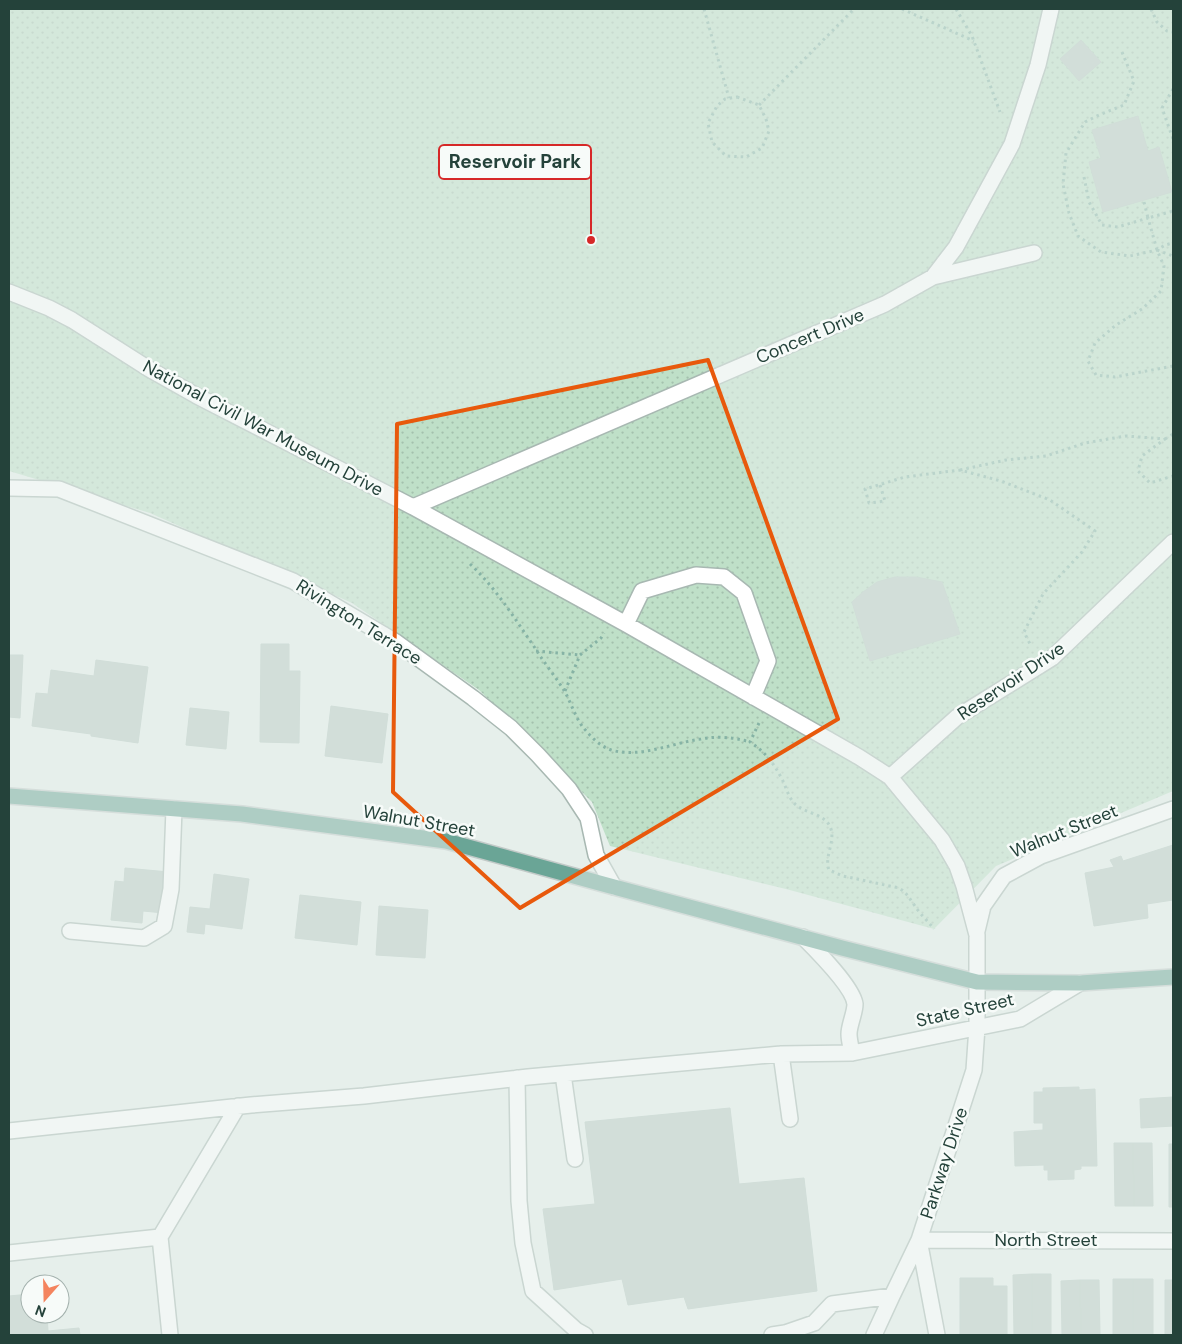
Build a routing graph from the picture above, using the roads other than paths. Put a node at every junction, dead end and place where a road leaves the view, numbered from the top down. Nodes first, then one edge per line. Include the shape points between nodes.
1 (1051, 9) edge
2 (1034, 253) dead end
3 (933, 277) junction
4 (9, 292) edge
5 (9, 488) edge
6 (413, 507) junction
7 (1173, 542) edge
8 (619, 621) junction
9 (753, 696) junction
10 (890, 777) junction
11 (9, 796) edge
12 (174, 809) junction
13 (1173, 809) edge
14 (614, 887) junction
15 (70, 931) dead end
16 (977, 934) junction
17 (803, 937) junction
18 (842, 948) joint
19 (1173, 977) edge
20 (977, 982) junction
21 (1080, 983) junction
22 (977, 1027) junction
23 (852, 1053) junction
24 (781, 1054) junction
25 (563, 1074) junction
26 (517, 1078) junction
27 (238, 1106) junction
28 (790, 1119) dead end
29 (9, 1131) edge
30 (575, 1159) dead end
31 (160, 1237) junction
32 (919, 1240) junction
33 (1173, 1241) edge
34 (9, 1253) edge
35 (892, 1296) junction
36 (170, 1335) edge
37 (585, 1335) edge
38 (772, 1335) edge
39 (874, 1335) edge
40 (937, 1335) edge

1 - 3 street, Concert Drive via 1038,65 1012,144 956,247
2 - 3 street
3 - 6 street, Concert Drive via 885,304
4 - 6 street, National Civil War Museum Drive via 72,320 197,396
5 - 14 street, Rivington Terrace via 59,489 293,580 396,642 511,728 569,789 588,818 596,855
6 - 8 street, National Civil War Museum Drive
7 - 10 street, Reservoir Drive via 1052,658 957,718
8 - 9 street, National Civil War Museum Drive
8 - 9 street via 642,591 696,575 724,577 744,593 768,661
9 - 10 street, National Civil War Museum Drive
10 - 16 street, National Civil War Museum Drive via 942,840 957,866
11 - 12 main road, Walnut Street
12 - 14 main road, Walnut Street via 242,814 446,841
12 - 15 street via 171,889 164,926 144,938
13 - 16 street, Walnut Street via 1041,856 1004,876 983,906
14 - 17 main road, Walnut Street
16 - 20 street, Parkway Drive
17 - 18 main road, Walnut Street
17 - 23 street via 830,965 855,1003 849,1034
18 - 20 main road, State Street
19 - 21 main road, State Street
20 - 21 main road, State Street
20 - 22 street, Parkway Drive
21 - 22 street, State Street via 1020,1019
22 - 23 street, State Street
22 - 32 street, Parkway Drive via 974,1070
23 - 24 street, State Street
24 - 25 street, State Street
24 - 28 street
25 - 26 street, State Street
25 - 30 street
26 - 27 street, State Street via 364,1096
26 - 37 street via 519,1201 523,1243 533,1291
27 - 29 street, State Street
27 - 31 street
31 - 34 street
31 - 36 street
32 - 33 street, North Street
32 - 35 street, Parkway Drive
32 - 40 street
35 - 38 street via 832,1304 814,1323
35 - 39 street, Parkway Drive

